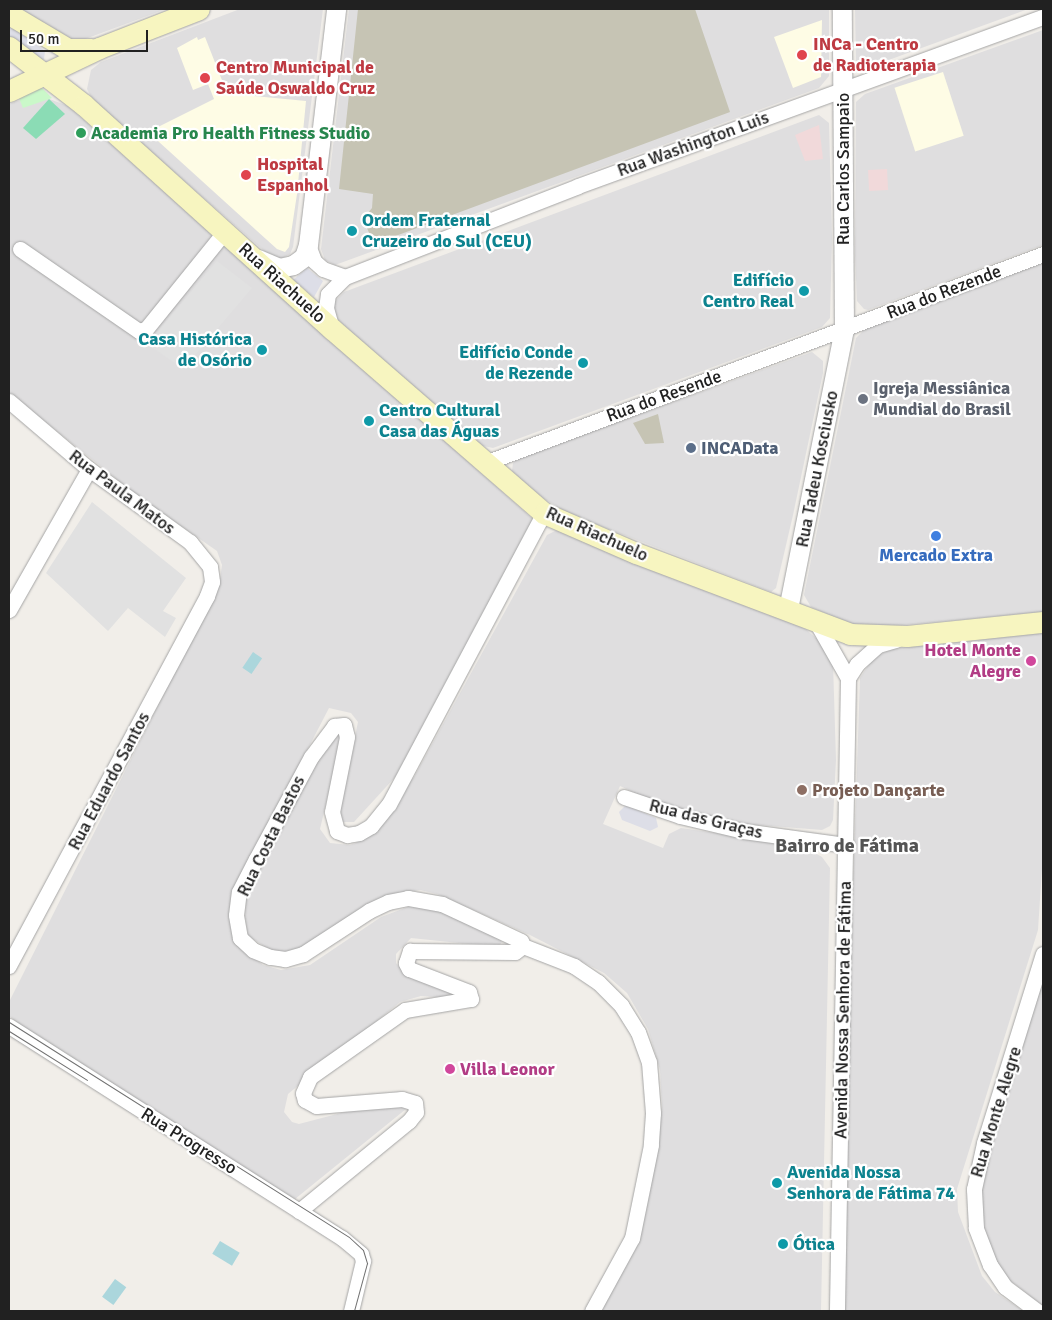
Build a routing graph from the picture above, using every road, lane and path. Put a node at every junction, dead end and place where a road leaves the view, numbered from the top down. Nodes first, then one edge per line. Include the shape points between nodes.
1 (199, 9) edge
2 (336, 9) edge
3 (842, 9) edge
4 (9, 14) edge
5 (1043, 16) edge
6 (9, 47) edge
7 (99, 48) junction
8 (43, 73) junction
9 (843, 90) junction
10 (9, 91) edge
11 (225, 231) junction
12 (308, 245) junction
13 (20, 249) dead end
14 (1043, 254) edge
15 (254, 258) junction
16 (346, 277) junction
17 (332, 329) junction
18 (844, 329) junction
19 (9, 401) edge
20 (485, 463) junction
21 (89, 469) junction
22 (544, 513) junction
23 (207, 596) joint
24 (788, 609) junction
25 (9, 610) edge
26 (815, 620) junction
27 (1043, 622) edge
28 (907, 636) junction
29 (848, 678) junction
30 (624, 797) dead end
31 (848, 845) junction
32 (523, 946) junction
33 (1043, 954) edge
34 (9, 966) edge
35 (9, 1026) edge
36 (299, 1211) junction
37 (351, 1311) edge
38 (592, 1311) edge
39 (837, 1311) edge
40 (1037, 1311) edge

1 - 7 main road
2 - 12 street
3 - 9 street, Rua Carlos Sampaio
4 - 7 main road via 68,49
5 - 9 street, Rua Washington Luis
6 - 8 main road, Rua Riachuelo
7 - 8 main road
8 - 10 main road
8 - 11 main road, Rua Riachuelo via 84,105
9 - 16 street, Rua Washington Luis via 578,186
9 - 18 street, Rua Carlos Sampaio
11 - 13 street via 142,331 135,331
11 - 15 main road, Rua Riachuelo
12 - 15 street via 304,257 279,268
12 - 16 street via 314,261 323,269
14 - 18 street, Rua do Rezende
15 - 17 main road, Rua Riachuelo
16 - 17 street, Rua Washington Luis via 328,294 326,308
17 - 20 main road, Rua Riachuelo
18 - 20 street, Rua do Resende
18 - 24 street, Rua Tadeu Kosciusko
19 - 21 street, Rua Paula Matos
20 - 22 main road, Rua Riachuelo
21 - 23 street, Rua Paula Matos via 190,542 210,568 212,582
21 - 25 street
22 - 24 main road, Rua Riachuelo via 628,550
22 - 32 street, Rua Costa Bastos via 389,804 371,826 358,833 347,835 337,830 332,812 347,737 344,725 334,726 311,756 256,859 239,892 236,915 240,938 253,950 285,959 303,954 369,911 388,902 408,898 442,904 521,940
23 - 34 street, Rua Eduardo Santos
24 - 26 main road, Rua Riachuelo
26 - 28 main road, Rua Riachuelo via 850,634
26 - 29 street, Avenida Nossa Senhora de Fátima
27 - 28 main road, Rua Riachuelo
28 - 29 street via 878,645 857,664
29 - 31 street, Avenida Nossa Senhora de Fátima
30 - 31 street, Rua das Graças via 680,816 743,831
31 - 39 street, Avenida Nossa Senhora de Fátima
32 - 36 street via 515,952 410,951 406,963 409,969 469,992 471,999 405,1010 310,1077 303,1093 305,1100 316,1106 402,1099 415,1103 416,1112
32 - 38 street via 574,966 598,982 622,1005 649,1062 653,1113 651,1145 634,1230 610,1282
33 - 40 street, Rua Monte Alegre via 984,1143 974,1189 976,1228 990,1265 1005,1287
35 - 36 street, Rua Progresso
36 - 37 street, Rua Progresso via 361,1254 364,1261

